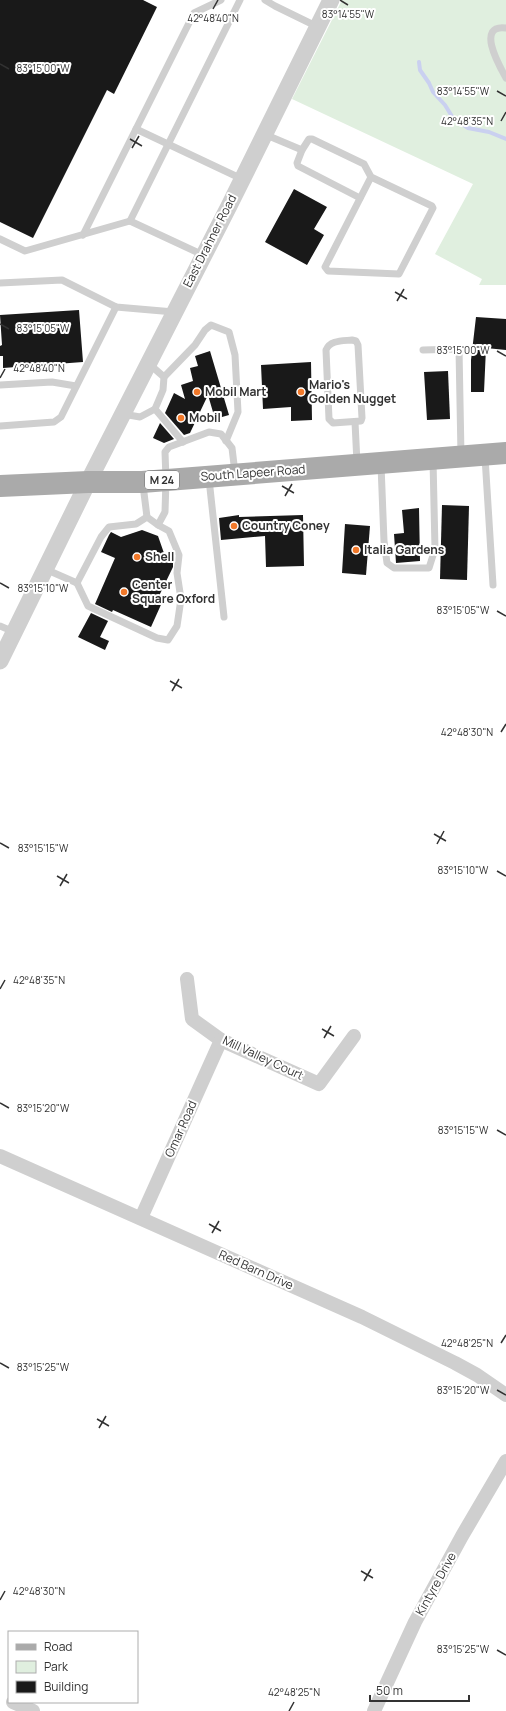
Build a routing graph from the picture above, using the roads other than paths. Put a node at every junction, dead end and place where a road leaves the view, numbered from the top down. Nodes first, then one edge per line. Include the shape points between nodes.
1 (221, 0) edge
2 (240, 0) edge
3 (265, 0) edge
4 (331, 0) edge
5 (318, 27) junction
6 (506, 28) edge
7 (506, 78) edge
8 (136, 129) junction
9 (264, 134) junction
10 (168, 144) junction
11 (302, 150) junction
12 (371, 177) junction
13 (242, 179) junction
14 (360, 198) junction
15 (130, 221) junction
16 (83, 235) junction
17 (0, 239) edge
18 (203, 255) junction
19 (0, 283) edge
20 (116, 307) junction
21 (174, 312) junction
22 (423, 350) dead end
23 (148, 363) junction
24 (164, 377) junction
25 (0, 385) edge
26 (76, 386) junction
27 (155, 409) junction
28 (122, 414) junction
29 (355, 422) junction
30 (0, 426) edge
31 (226, 440) junction
32 (183, 442) junction
33 (506, 453) edge
34 (484, 455) junction
35 (461, 457) junction
36 (433, 460) junction
37 (381, 463) junction
38 (357, 465) junction
39 (235, 475) junction
40 (208, 477) junction
41 (166, 480) junction
42 (88, 482) junction
43 (142, 482) junction
44 (0, 486) edge
45 (147, 517) junction
46 (158, 525) junction
47 (45, 569) junction
48 (77, 583) junction
49 (493, 585) dead end
50 (224, 617) dead end
51 (7, 629) edge
52 (0, 661) edge
53 (187, 978) dead end
54 (354, 1036) dead end
55 (221, 1040) junction
56 (0, 1156) edge
57 (141, 1218) junction
58 (506, 1395) edge
59 (506, 1461) edge
60 (14, 1703) edge
61 (33, 1711) edge
62 (374, 1711) edge

1 - 8 lane via 194,14
2 - 10 lane
3 - 5 lane
4 - 5 street, East Drahner Road
5 - 9 street, East Drahner Road
6 - 7 lane via 494,32 490,39 494,56
8 - 10 lane
8 - 16 lane
9 - 11 lane
9 - 13 street, East Drahner Road
10 - 13 lane
10 - 15 lane
11 - 12 lane via 309,139 312,139 364,164
11 - 14 lane via 298,166
12 - 14 lane
12 - 14 lane via 433,208 399,274 326,269
13 - 18 street, East Drahner Road
15 - 16 lane
15 - 18 lane
16 - 17 lane via 25,251
18 - 21 street, East Drahner Road
19 - 20 lane via 62,280
20 - 21 lane
20 - 26 lane
21 - 23 street, East Drahner Road
22 - 35 lane via 459,349
23 - 24 lane
23 - 28 street, East Drahner Road
24 - 27 lane via 164,390
24 - 31 lane via 211,325 229,332 235,355 238,412
25 - 26 lane via 52,382
26 - 30 lane via 61,417 54,422
27 - 28 lane via 140,417
27 - 32 lane
28 - 42 street, East Drahner Road
29 - 29 lane via 361,421 362,418 358,345 352,340 335,342 326,350 330,421
29 - 38 lane
31 - 32 lane via 221,434 209,432
31 - 39 lane via 232,448
32 - 41 lane via 169,447 165,452
33 - 34 main road, South Lapeer Road / M 24
34 - 35 main road, South Lapeer Road / M 24
34 - 49 lane
35 - 36 main road, South Lapeer Road / M 24
36 - 37 main road, South Lapeer Road / M 24
36 - 37 lane via 435,548 429,568 394,568 387,563
37 - 38 main road, South Lapeer Road / M 24
38 - 39 main road, South Lapeer Road / M 24
39 - 40 main road, South Lapeer Road / M 24
40 - 41 main road, South Lapeer Road / M 24
40 - 50 lane
41 - 43 main road, South Lapeer Road / M 24
41 - 46 lane via 165,512
42 - 43 main road, South Lapeer Road / M 24
42 - 44 main road, South Lapeer Road / M 24
42 - 47 street, East Drahner Road
43 - 45 lane
45 - 46 lane
45 - 48 lane via 136,524 109,527
46 - 48 lane via 169,531 179,555 177,573 181,599 177,626 168,640 158,638 88,606
47 - 48 lane
47 - 51 street, East Drahner Road
51 - 52 street, East Drahner Road
53 - 55 street, Mill Valley Court via 192,1019
54 - 55 street, Mill Valley Court via 319,1084
55 - 57 street, Omar Road
56 - 57 street, Red Barn Drive
57 - 58 street, Red Barn Drive via 362,1317 455,1363
59 - 62 street, Kintyre Drive via 415,1622
60 - 61 street

